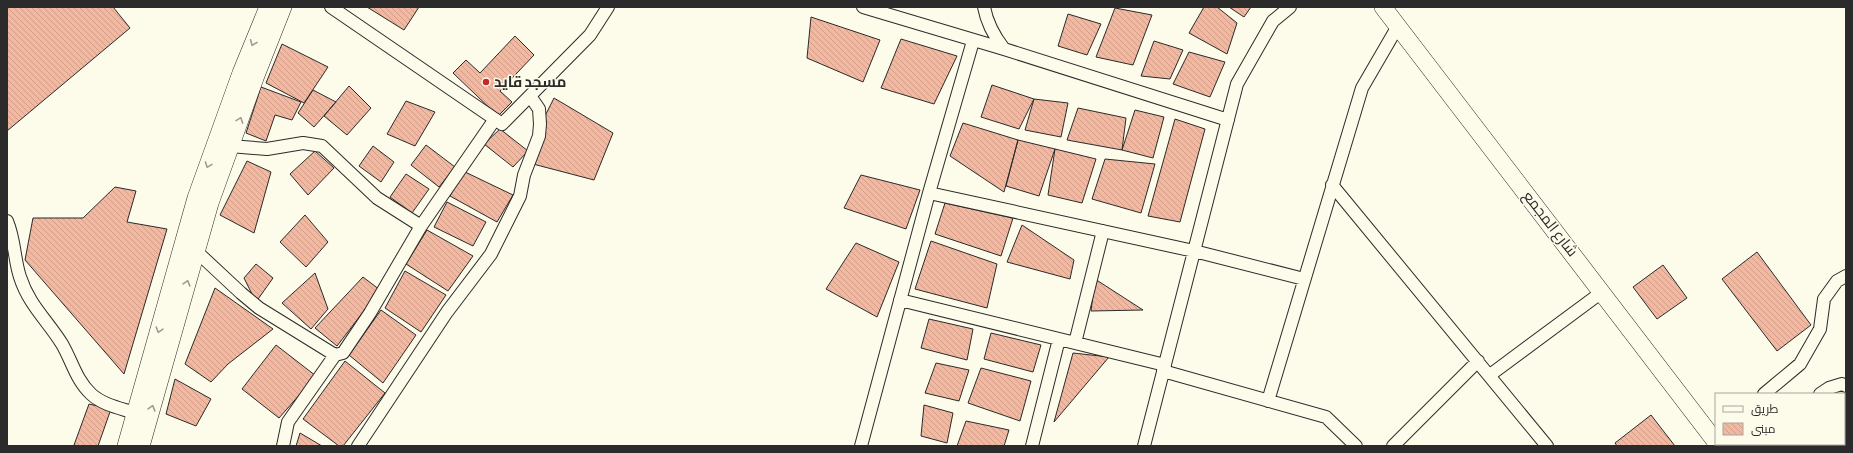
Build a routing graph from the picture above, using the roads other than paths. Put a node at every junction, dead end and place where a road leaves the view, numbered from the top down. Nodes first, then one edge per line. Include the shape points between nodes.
1 (268, 7) edge
2 (283, 7) edge
3 (331, 7) edge
4 (608, 7) edge
5 (864, 7) edge
6 (984, 7) edge
7 (1290, 7) edge
8 (1383, 7) edge
9 (1398, 26) junction
10 (973, 41) junction
11 (1004, 49) junction
12 (530, 96) junction
13 (494, 119) junction
14 (1228, 120) junction
15 (230, 146) junction
16 (1332, 185) junction
17 (929, 193) junction
18 (7, 222) edge
19 (421, 226) junction
20 (1103, 231) junction
21 (196, 251) junction
22 (1194, 251) junction
23 (1846, 276) edge
24 (1304, 279) junction
25 (1602, 292) junction
26 (900, 300) junction
27 (1059, 339) junction
28 (1075, 343) junction
29 (335, 355) junction
30 (1478, 361) junction
31 (1164, 368) junction
32 (1490, 375) junction
33 (1846, 386) edge
34 (1765, 393) edge
35 (1822, 393) edge
36 (1268, 401) junction
37 (135, 413) junction
38 (1715, 439) edge
39 (126, 446) edge
40 (141, 446) edge
41 (283, 446) edge
42 (358, 446) edge
43 (861, 446) edge
44 (1032, 446) edge
45 (1144, 446) edge
46 (1356, 446) edge
47 (1393, 446) edge
48 (1547, 446) edge

1 -> 37 street via 196,198
15 -> 2 street
3 - 13 street
4 - 12 street via 590,35
5 - 10 street
6 - 11 street via 993,35
7 - 14 street via 1273,21 1237,84
8 - 9 street, شارع المجمع
9 - 16 street via 1362,88
9 - 25 street, شارع المجمع
10 - 11 street
10 - 17 street
11 - 14 street
12 - 13 street via 502,124
12 - 42 street via 539,109 539,136 524,175 520,196 491,254 447,312
13 - 19 street
14 - 22 street
15 - 19 street via 267,149 303,143 322,146 377,198
15 - 21 street
16 - 24 street
16 - 30 street
17 - 20 street
17 - 26 street
18 - 37 street via 25,291 62,345 82,385 103,402
19 - 29 street via 370,313 343,352
20 - 22 street
20 - 28 street
21 - 29 street via 259,308
40 -> 21 street
22 - 24 street
22 - 31 street
23 - 34 street via 1837,281 1824,299 1820,329 1800,364
24 - 36 street
25 - 32 street
25 - 38 street, شارع المجمع
26 - 27 street
26 - 43 street
27 - 28 street
27 - 44 street
28 - 31 street
29 - 41 street via 288,422
30 - 32 street
30 - 47 street
31 - 36 street
31 - 45 street
32 - 48 street
33 - 35 street via 1842,384
36 - 46 street via 1326,417
37 - 39 street

